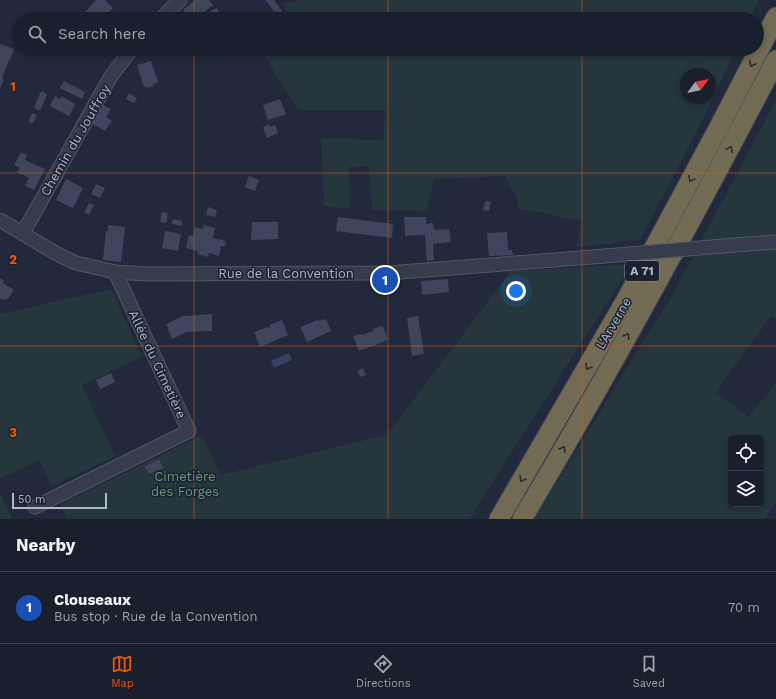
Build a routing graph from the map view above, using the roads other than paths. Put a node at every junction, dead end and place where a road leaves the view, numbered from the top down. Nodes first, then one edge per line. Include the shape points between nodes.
1 (180, 0) edge
2 (168, 12) edge
3 (776, 17) edge
4 (764, 40) edge
5 (127, 56) edge
6 (756, 56) edge
7 (776, 60) edge
8 (0, 220) edge
9 (23, 234) junction
10 (776, 242) edge
11 (115, 272) junction
12 (35, 507) dead end
13 (499, 519) edge
14 (522, 519) edge

1 - 2 street
3 -> 4 highway, L'Arverne / A 71
5 - 9 street, Chemin du Jouffroy via 111,76
6 -> 13 highway, L'Arverne / A 71 via 626,300
14 -> 7 highway, L'Arverne / A 71 via 645,306
8 - 9 street, Rue de la Convention
9 - 11 street, Rue de la Convention via 76,263
10 - 11 street, Rue de la Convention, bridge via 388,273
11 - 12 street, Allée du Cimetière via 189,432

